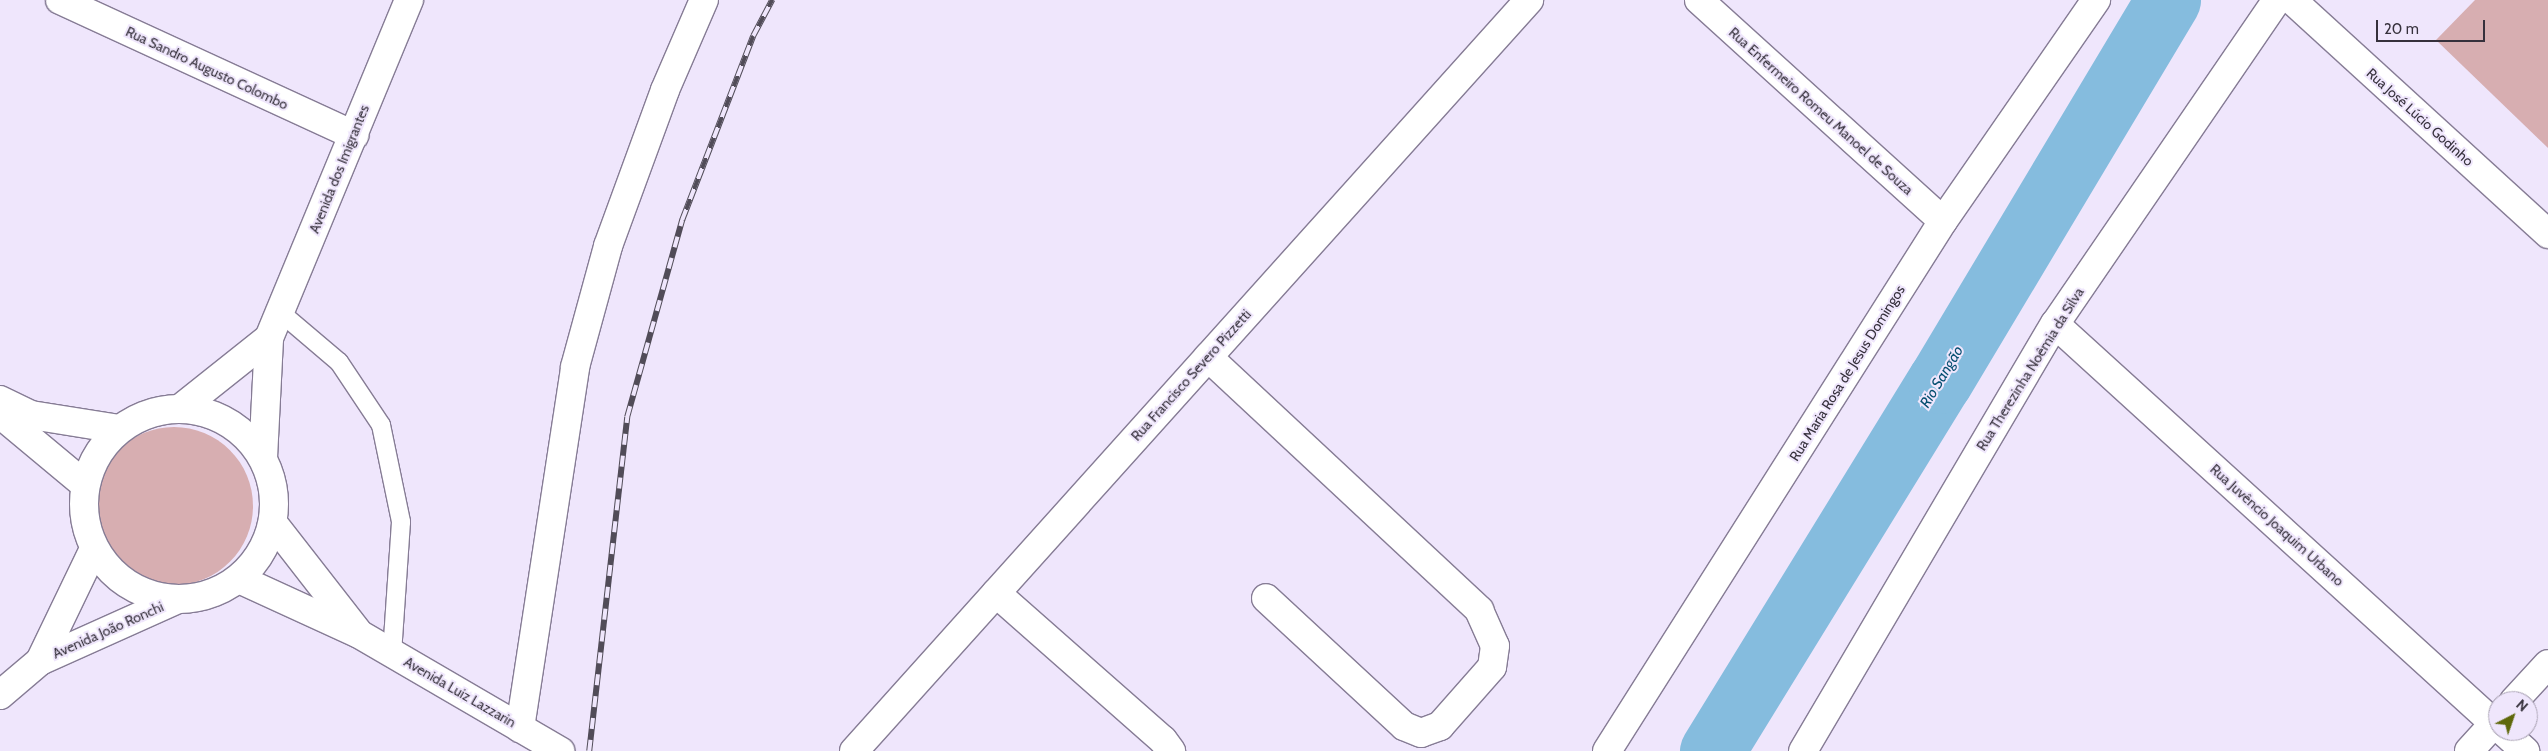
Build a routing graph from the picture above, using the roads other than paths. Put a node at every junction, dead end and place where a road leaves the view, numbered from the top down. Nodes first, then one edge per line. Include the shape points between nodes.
1 (60, 0) edge
2 (408, 0) edge
3 (704, 0) edge
4 (1529, 0) edge
5 (1699, 0) edge
6 (2096, 0) edge
7 (2277, 0) edge
8 (2292, 0) edge
9 (354, 136) junction
10 (1944, 222) junction
11 (2548, 234) edge
12 (280, 312) junction
13 (2056, 324) junction
14 (269, 338) junction
15 (1208, 357) junction
16 (0, 400) edge
17 (181, 408) junction
18 (0, 414) edge
19 (118, 429) junction
20 (263, 458) junction
21 (84, 484) junction
22 (273, 523) junction
23 (94, 549) junction
24 (239, 579) junction
25 (996, 593) junction
26 (1266, 598) dead end
27 (176, 600) junction
28 (359, 634) junction
29 (392, 653) junction
30 (40, 661) junction
31 (2548, 664) edge
32 (2523, 691) edge
33 (0, 695) edge
34 (2488, 716) edge
35 (520, 728) junction
36 (2488, 734) edge
37 (2515, 741) edge
38 (560, 751) edge
39 (854, 751) edge
40 (1171, 751) edge
41 (1607, 751) edge
42 (1803, 751) edge
43 (2469, 751) edge
44 (2525, 751) edge

1 - 9 street, Rua Sandro Augusto Colombo
2 - 9 street, Avenida dos Imigrantes
3 - 35 street via 665,90 608,246 575,367
4 - 15 street, Rua Francisco Severo Pizzetti
5 - 10 street, Rua Enfermeiro Romeu Manoel de Souza
6 - 10 street, Rua Maria Rosa de Jesus Domingos
7 - 13 street, Rua Therezinha Noêmia da Silva
8 - 11 street, Rua José Lúcio Godinho
9 - 12 street, Avenida dos Imigrantes
10 - 41 street, Rua Maria Rosa de Jesus Domingos
12 - 14 street, Avenida dos Imigrantes
12 - 29 lane via 339,362 381,425 401,522
13 - 34 street, Rua Juvêncio Joaquim Urbano
13 - 42 street, Rua Therezinha Noêmia da Silva
14 - 17 street, Avenida dos Imigrantes
14 - 20 street, Avenida dos Imigrantes
15 - 25 street, Rua Francisco Severo Pizzetti
15 - 26 street via 1479,610 1495,646 1492,667 1440,726 1421,733 1404,726
16 - 19 street via 31,415
17 - 19 street via 148,413
17 - 20 street via 214,414 242,432
18 - 21 street
19 - 21 street via 96,453
20 - 22 street via 274,490
21 - 23 street via 83,518
22 - 24 street via 261,554
22 - 28 street, Avenida Luiz Lazzarin
23 - 27 street via 115,575 144,593
23 - 30 street, Avenida João Ronchi
24 - 27 street via 209,595
24 - 28 street, Avenida Luiz Lazzarin
25 - 39 street, Rua Francisco Severo Pizzetti
25 - 40 street via 1163,740
27 - 30 street, Avenida João Ronchi
28 - 29 street, Avenida Luiz Lazzarin
29 - 35 street, Avenida Luiz Lazzarin
30 - 33 street, Avenida João Ronchi
31 - 32 street
35 - 38 street, Avenida Luiz Lazzarin
36 - 43 street
37 - 44 street, Rua Juvêncio Joaquim Urbano

